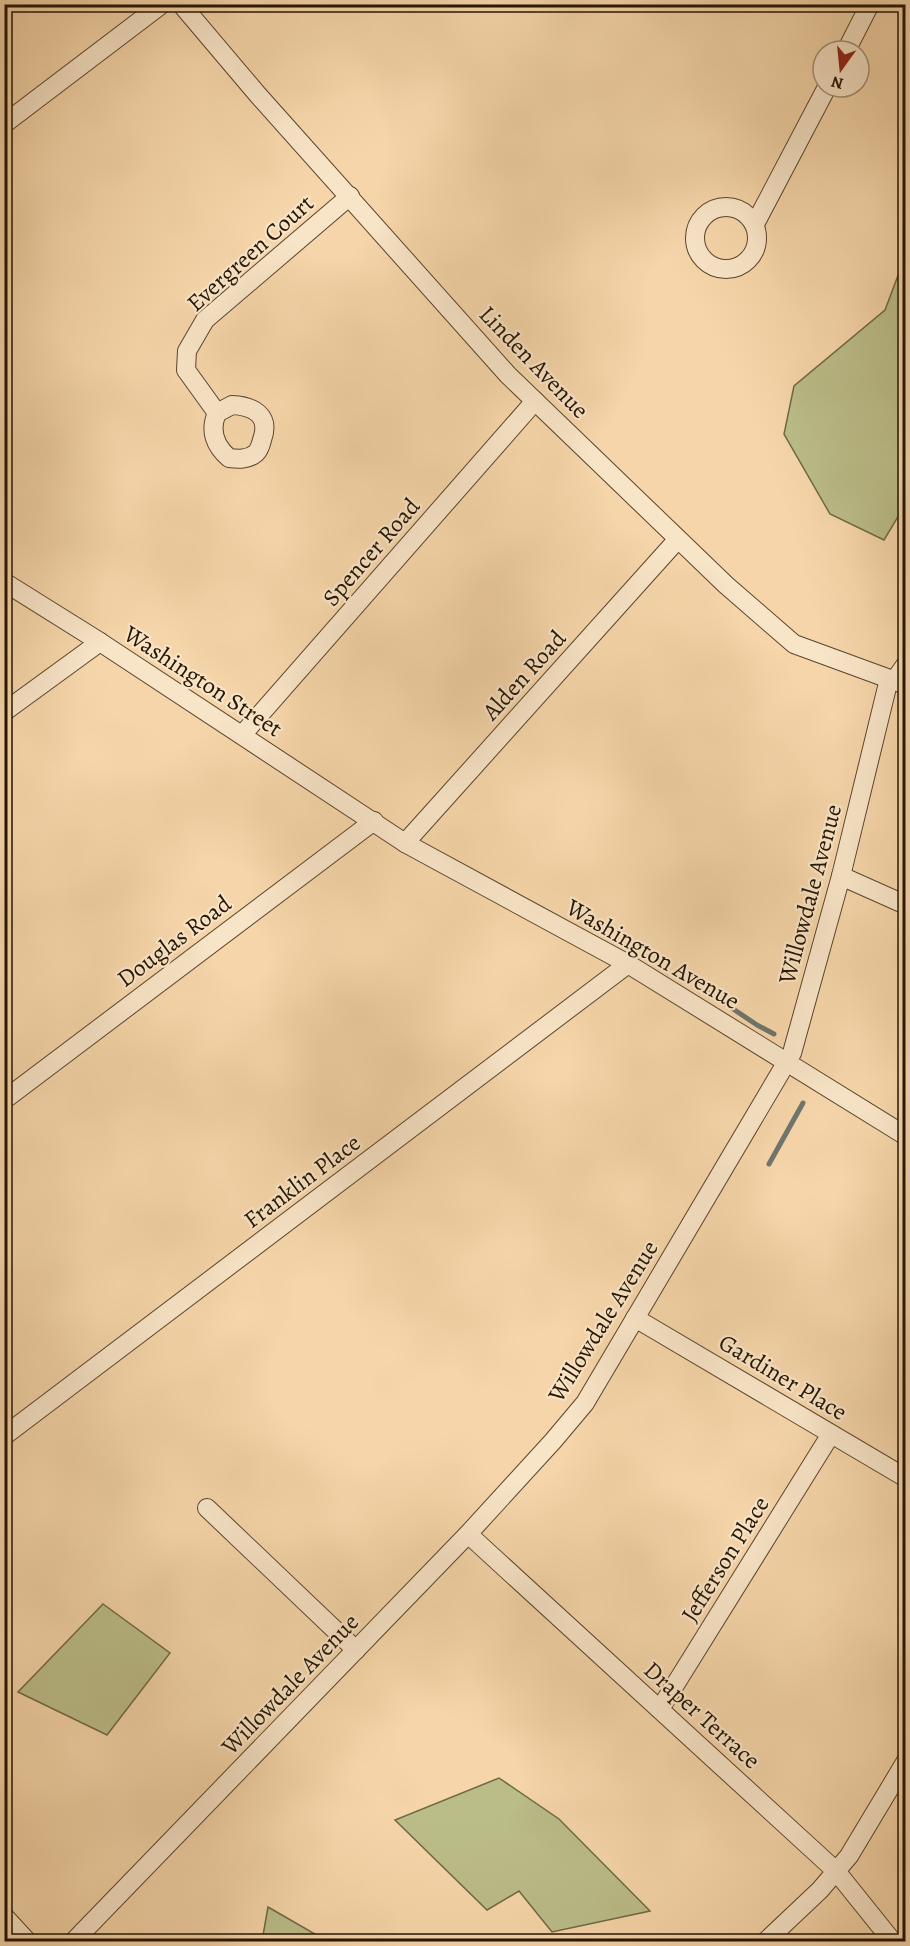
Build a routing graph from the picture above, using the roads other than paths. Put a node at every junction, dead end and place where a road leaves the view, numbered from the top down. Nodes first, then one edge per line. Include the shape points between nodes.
1 (162, 4) edge
2 (181, 4) edge
3 (870, 4) edge
4 (852, 39) edge
5 (821, 99) edge
6 (4, 124) edge
7 (350, 196) junction
8 (755, 224) dead end
9 (535, 401) junction
10 (216, 413) dead end
11 (678, 539) junction
12 (4, 582) edge
13 (100, 642) junction
14 (906, 663) edge
15 (896, 682) edge
16 (4, 712) edge
17 (242, 735) junction
18 (374, 821) junction
19 (405, 843) junction
20 (841, 876) junction
21 (906, 905) edge
22 (628, 964) junction
23 (787, 1061) junction
24 (4, 1100) edge
25 (906, 1136) edge
26 (635, 1318) junction
27 (831, 1434) junction
28 (4, 1436) edge
29 (906, 1478) edge
30 (207, 1508) dead end
31 (468, 1534) junction
32 (356, 1650) junction
33 (660, 1709) junction
34 (906, 1761) edge
35 (836, 1871) junction
36 (4, 1916) edge
37 (28, 1941) edge
38 (73, 1941) edge
39 (765, 1941) edge
40 (893, 1941) edge

1 - 6 street
2 - 7 street, Linden Avenue
3 - 4 street
5 - 8 street
7 - 9 street, Linden Avenue
7 - 10 street, Evergreen Court via 205,320 187,351 186,370
9 - 11 street, Linden Avenue
9 - 17 street, Spencer Road
11 - 15 street, Linden Avenue via 794,644
11 - 19 street, Alden Road
12 - 13 street, Washington Street
13 - 16 street
13 - 17 street, Washington Street
14 - 15 street, Willowdale Avenue
15 - 20 street, Willowdale Avenue
17 - 18 street, Washington Street
18 - 19 street, Washington Avenue
18 - 24 street, Douglas Road
19 - 22 street, Washington Avenue
20 - 21 street
20 - 23 street, Willowdale Avenue
22 - 23 street, Washington Avenue
22 - 28 street, Franklin Place
23 - 25 street, Washington Avenue
23 - 26 street, Willowdale Avenue
26 - 27 street, Gardiner Place
26 - 31 street, Willowdale Avenue via 585,1403
27 - 29 street, Gardiner Place
27 - 33 street, Jefferson Place
30 - 32 street
31 - 32 street, Willowdale Avenue
31 - 33 street, Draper Terrace
32 - 38 street, Willowdale Avenue
33 - 35 street, Draper Terrace
34 - 35 street
35 - 39 street
35 - 40 street, Draper Terrace
36 - 37 street

